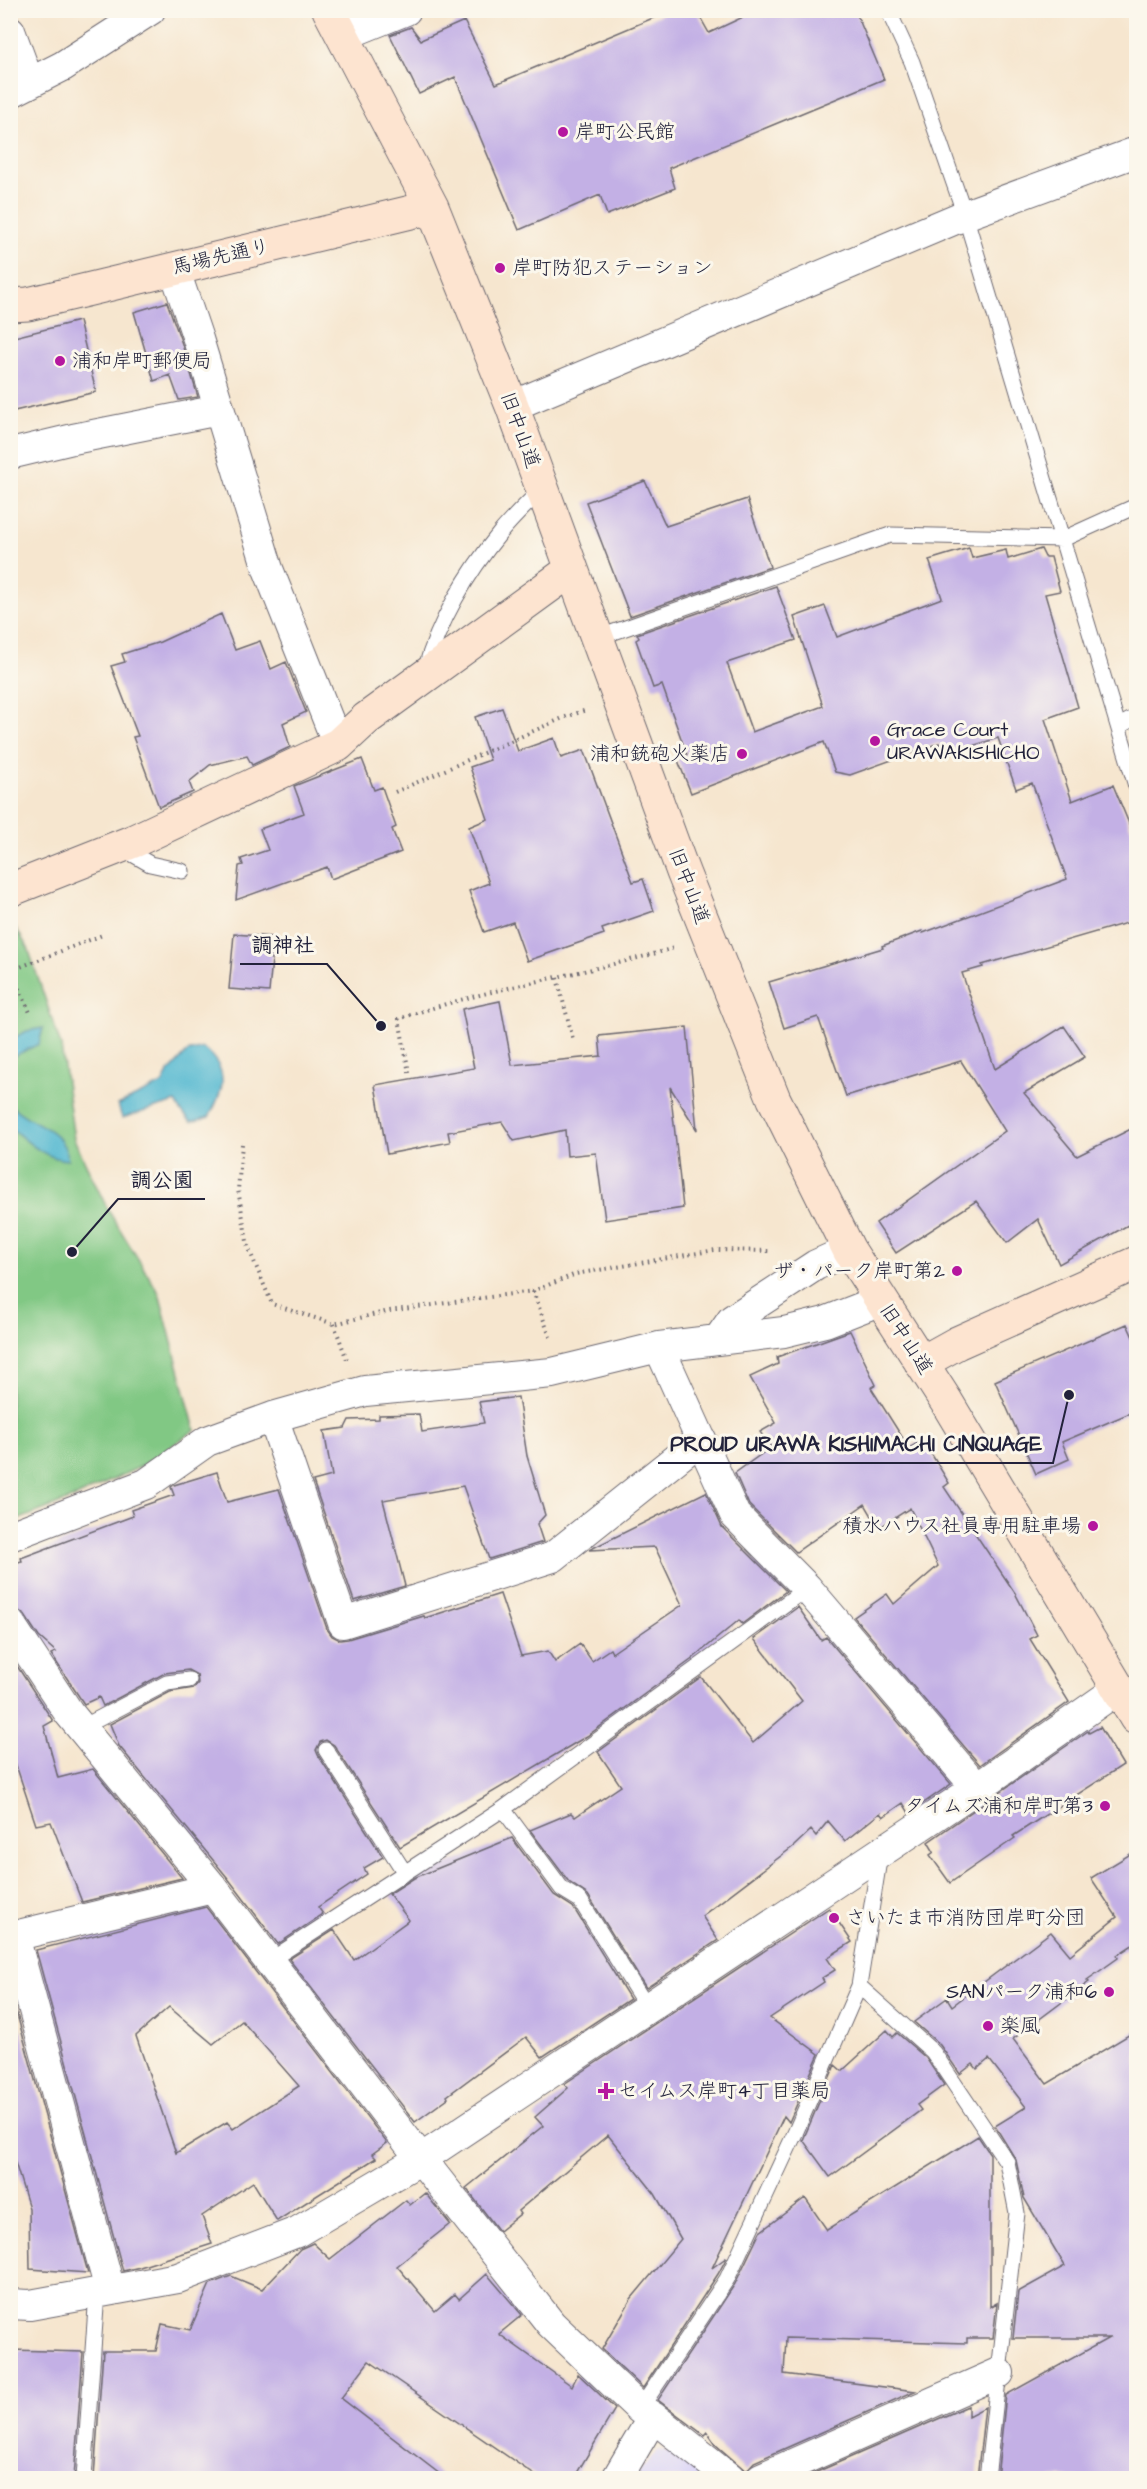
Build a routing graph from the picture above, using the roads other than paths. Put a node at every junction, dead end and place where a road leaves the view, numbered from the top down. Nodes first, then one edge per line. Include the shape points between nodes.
1 (150, 10) edge
2 (406, 10) edge
3 (888, 10) edge
4 (335, 23) edge
5 (10, 31) edge
6 (20, 88) edge
7 (1137, 152) edge
8 (432, 207) junction
9 (965, 215) junction
10 (174, 268) junction
11 (10, 305) edge
12 (512, 406) junction
13 (219, 410) junction
14 (10, 454) edge
15 (542, 489) junction
16 (1137, 506) edge
17 (1063, 539) junction
18 (571, 570) junction
19 (597, 638) junction
20 (423, 677) junction
21 (1137, 717) edge
22 (1119, 726) junction
23 (338, 745) junction
24 (1137, 786) edge
25 (119, 847) junction
26 (182, 871) dead end
27 (10, 890) edge
28 (849, 1250) junction
29 (1137, 1263) edge
30 (881, 1300) junction
31 (718, 1340) junction
32 (659, 1347) junction
33 (921, 1363) junction
34 (273, 1417) junction
35 (701, 1439) junction
36 (10, 1536) edge
37 (807, 1588) junction
38 (10, 1624) edge
39 (189, 1680) dead end
40 (1118, 1689) junction
41 (1137, 1719) edge
42 (81, 1728) junction
43 (326, 1750) dead end
44 (977, 1788) junction
45 (503, 1809) junction
46 (881, 1850) junction
47 (405, 1873) junction
48 (213, 1888) junction
49 (12, 1936) edge
50 (269, 1961) junction
51 (859, 1986) junction
52 (647, 2007) junction
53 (421, 2159) junction
54 (104, 2291) junction
55 (10, 2304) edge
56 (999, 2373) junction
57 (647, 2413) junction
58 (84, 2478) edge
59 (617, 2478) edge
60 (730, 2478) edge
61 (761, 2478) edge
62 (987, 2478) edge

1 - 6 street via 63,66
2 - 4 street
3 - 9 lane via 912,62
4 - 8 main road, 旧中山道
5 - 6 street
7 - 9 street
8 - 10 main road, 馬場先通り
8 - 12 main road, 旧中山道
9 - 12 street
9 - 17 lane
10 - 11 main road, 馬場先通り
10 - 13 street
12 - 15 main road, 旧中山道
13 - 14 street
13 - 23 street via 268,569
15 - 18 main road, 旧中山道
15 - 20 lane via 501,531 479,562 431,648
16 - 17 lane
17 - 19 lane via 890,535
17 - 22 lane
18 - 19 main road, 旧中山道
18 - 20 main road
19 - 28 main road, 旧中山道 via 709,938 774,1098
20 - 23 main road
21 - 22 lane
22 - 24 lane
23 - 25 main road
25 - 26 lane via 150,864
25 - 27 main road
28 - 30 main road, 旧中山道
28 - 31 street via 816,1265 732,1320
29 - 33 main road via 957,1343
30 - 31 street via 825,1322 784,1332
30 - 33 main road, 旧中山道
31 - 32 street
32 - 34 street via 552,1373 365,1391
32 - 35 street
33 - 40 main road, 旧中山道
34 - 35 street via 344,1623 553,1557
34 - 36 street via 207,1441 146,1484
35 - 37 street via 735,1515
37 - 44 street
37 - 45 lane
38 - 42 street
39 - 42 lane via 167,1683
40 - 41 main road, 旧中山道
40 - 44 street
42 - 48 street
43 - 47 lane
44 - 46 street
45 - 47 lane
45 - 52 lane via 562,1889 580,1900
46 - 51 lane
46 - 52 street
47 - 50 lane
48 - 49 street
48 - 50 street
49 - 54 street
50 - 53 street
51 - 56 lane via 933,2052 1007,2162 1017,2213
51 - 57 lane via 728,2279
52 - 53 street
53 - 54 street via 297,2232 178,2278
53 - 57 street via 551,2324
54 - 55 street
54 - 58 lane
56 - 61 street
56 - 62 lane
57 - 59 street
57 - 60 street

